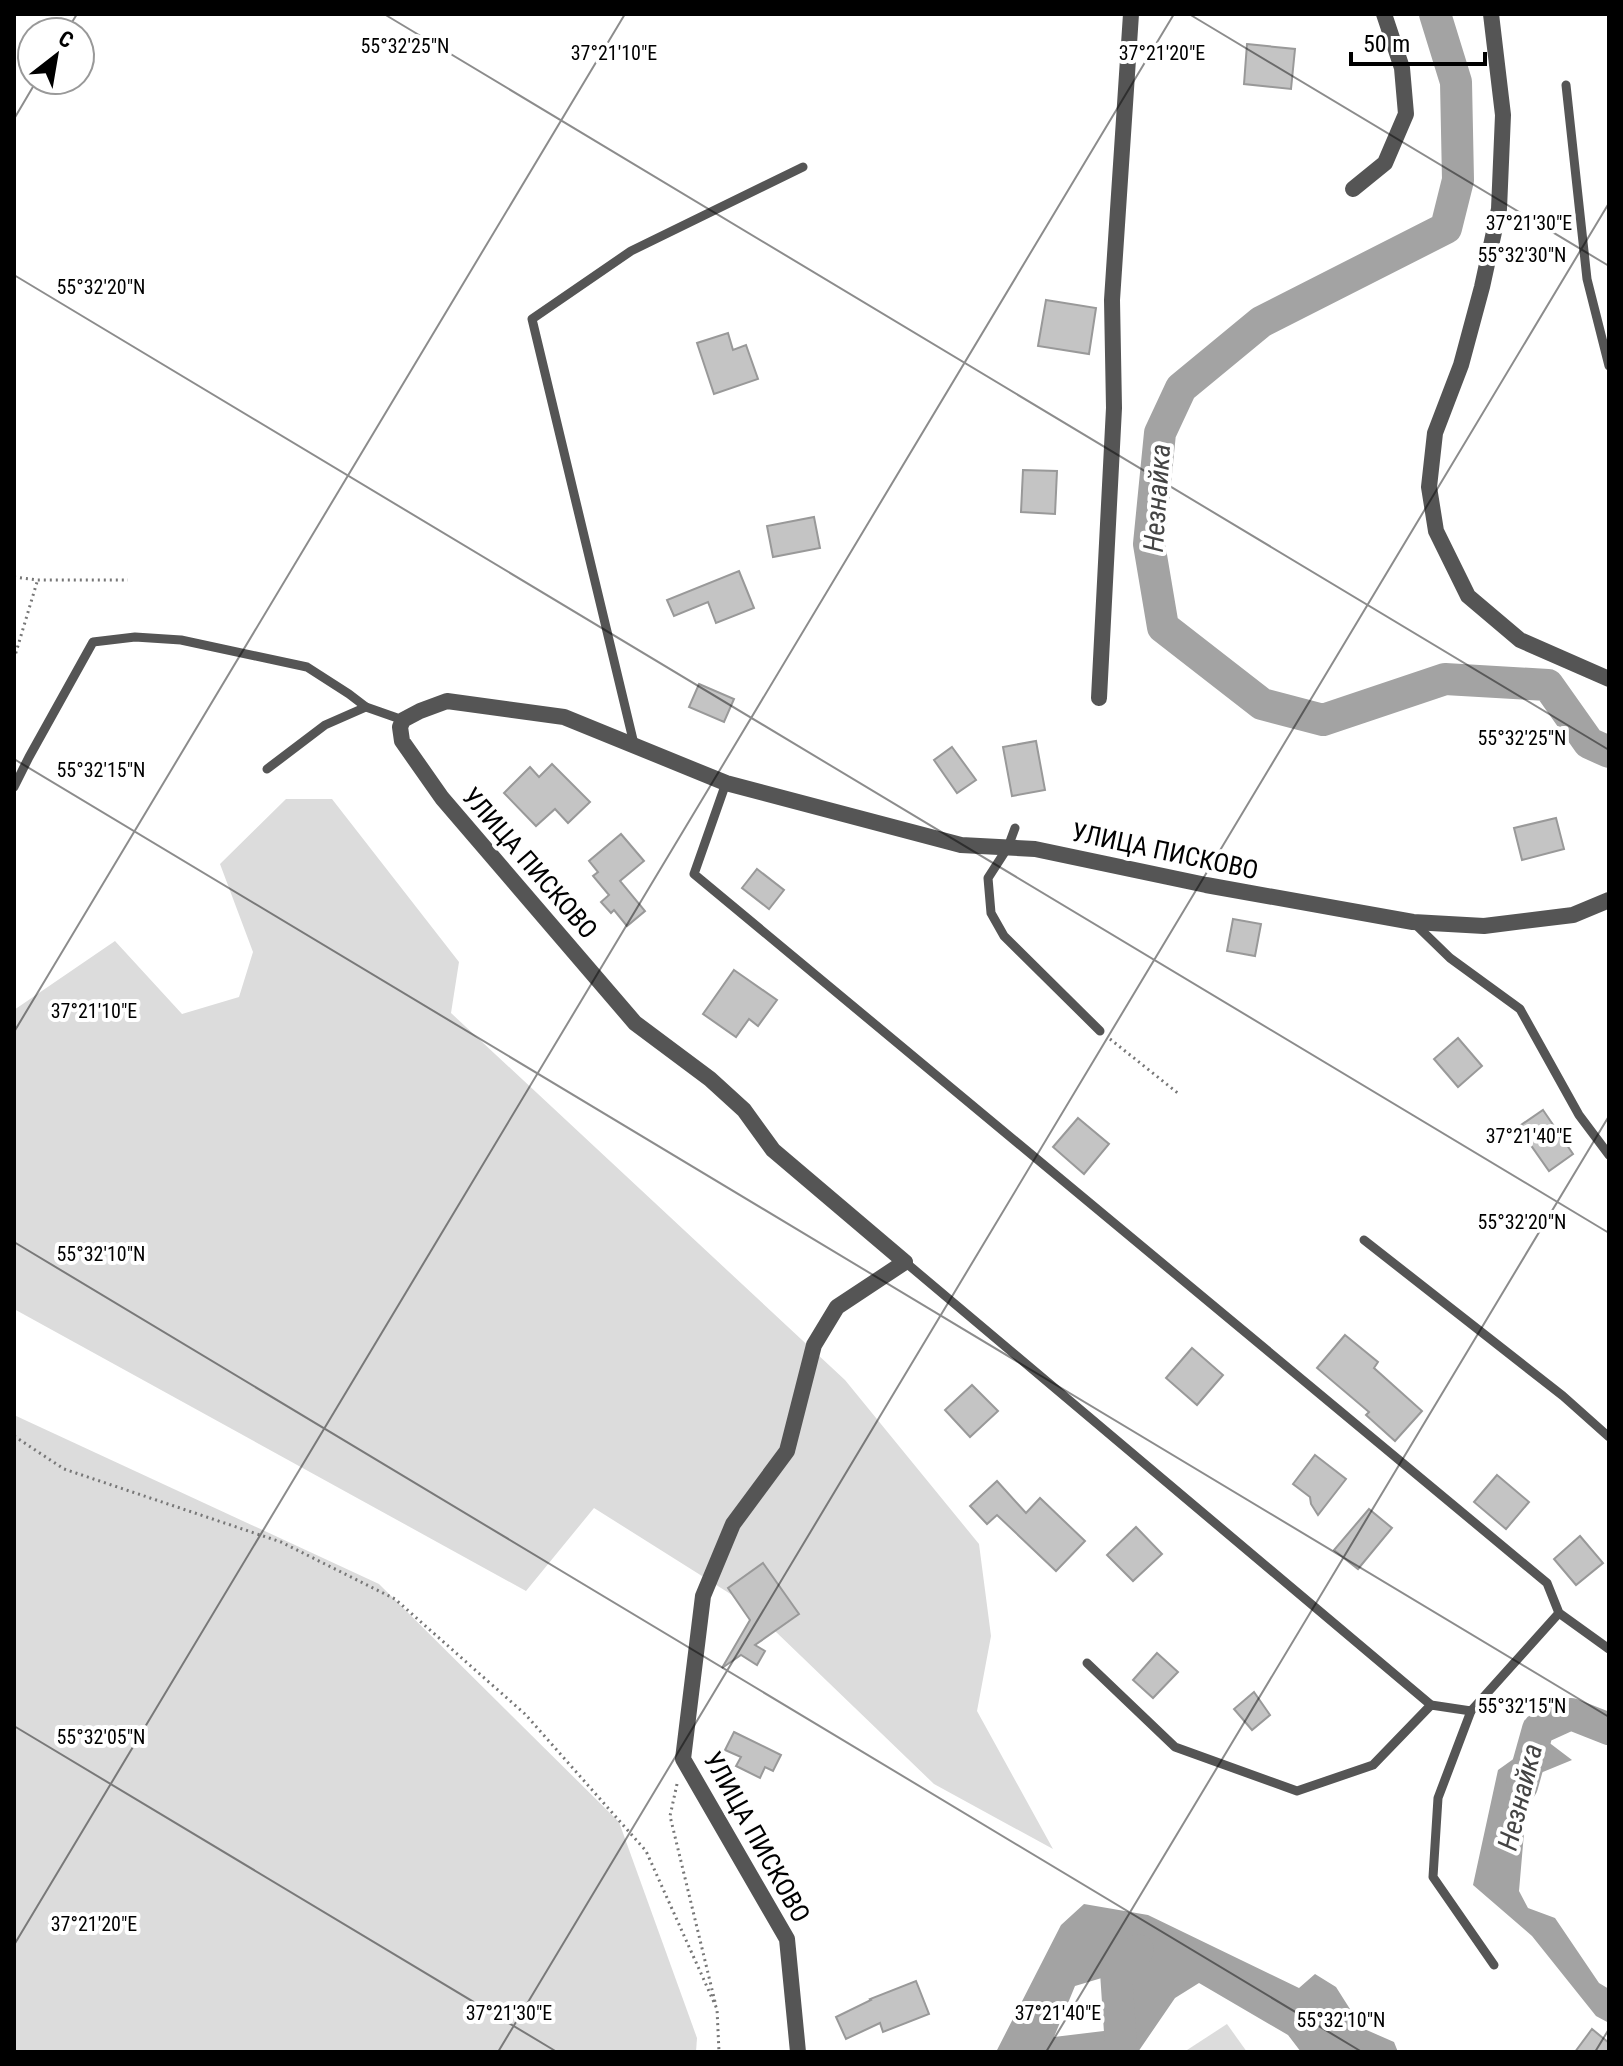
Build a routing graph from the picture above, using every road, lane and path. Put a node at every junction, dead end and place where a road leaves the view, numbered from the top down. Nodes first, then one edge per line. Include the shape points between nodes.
1 (1131, 14) edge
2 (1384, 14) edge
3 (1491, 14) edge
4 (1566, 85) dead end
5 (803, 167) dead end
6 (1353, 189) dead end
7 (1609, 366) edge
8 (14, 577) edge
9 (37, 580) junction
10 (128, 580) dead end
11 (14, 659) edge
12 (1609, 679) edge
13 (1099, 698) dead end
14 (366, 707) junction
15 (403, 720) junction
16 (635, 748) junction
17 (267, 769) dead end
18 (726, 783) junction
19 (14, 787) edge
20 (1015, 828) dead end
21 (1008, 847) junction
22 (1609, 900) edge
23 (1413, 922) junction
24 (1100, 1031) joint
25 (1179, 1094) dead end
26 (1609, 1155) edge
27 (1364, 1240) dead end
28 (905, 1262) junction
29 (14, 1436) edge
30 (1609, 1437) edge
31 (1559, 1613) junction
32 (1609, 1649) edge
33 (1087, 1663) dead end
34 (1431, 1705) junction
35 (1471, 1711) junction
36 (683, 1759) junction
37 (1494, 1965) dead end
38 (717, 2009) junction
39 (719, 2052) edge
40 (798, 2052) edge

1 - 13 street via 1112,300 1114,408
2 - 6 street via 1402,68 1406,114 1385,163
3 - 12 street via 1503,115 1499,209 1461,365 1435,433 1429,487 1436,531 1468,596 1520,640
4 - 7 lane via 1587,279
5 - 16 lane via 631,251 532,319
8 - 9 path
9 - 10 path
9 - 11 path
14 - 15 lane
14 - 17 lane via 325,725
14 - 19 lane via 307,667 181,640 135,637 93,642
15 - 16 street, УЛИЦА ПИСКОВО via 447,701 564,717
15 - 28 street, УЛИЦА ПИСКОВО via 402,741 442,798 635,1023 710,1079 744,1110 773,1150
16 - 18 street, УЛИЦА ПИСКОВО
18 - 21 street, УЛИЦА ПИСКОВО via 961,845
18 - 31 lane via 694,874 1547,1583
20 - 21 lane
21 - 23 street, УЛИЦА ПИСКОВО
21 - 24 lane via 988,878 991,913 1004,936
22 - 23 street, УЛИЦА ПИСКОВО via 1573,915 1484,926
23 - 26 lane via 1450,958 1520,1009 1579,1115
24 - 25 path
27 - 30 lane
28 - 34 lane
28 - 36 street, УЛИЦА ПИСКОВО via 837,1307 814,1345 787,1451 733,1524 703,1596
29 - 38 path via 64,1469 281,1542 395,1599 525,1714 646,1851
31 - 32 lane
31 - 35 lane
33 - 34 lane via 1175,1747 1297,1791 1373,1765
34 - 35 lane
35 - 37 lane via 1438,1798 1433,1877
36 - 38 path via 670,1816
36 - 40 street, УЛИЦА ПИСКОВО via 787,1939
38 - 39 path

